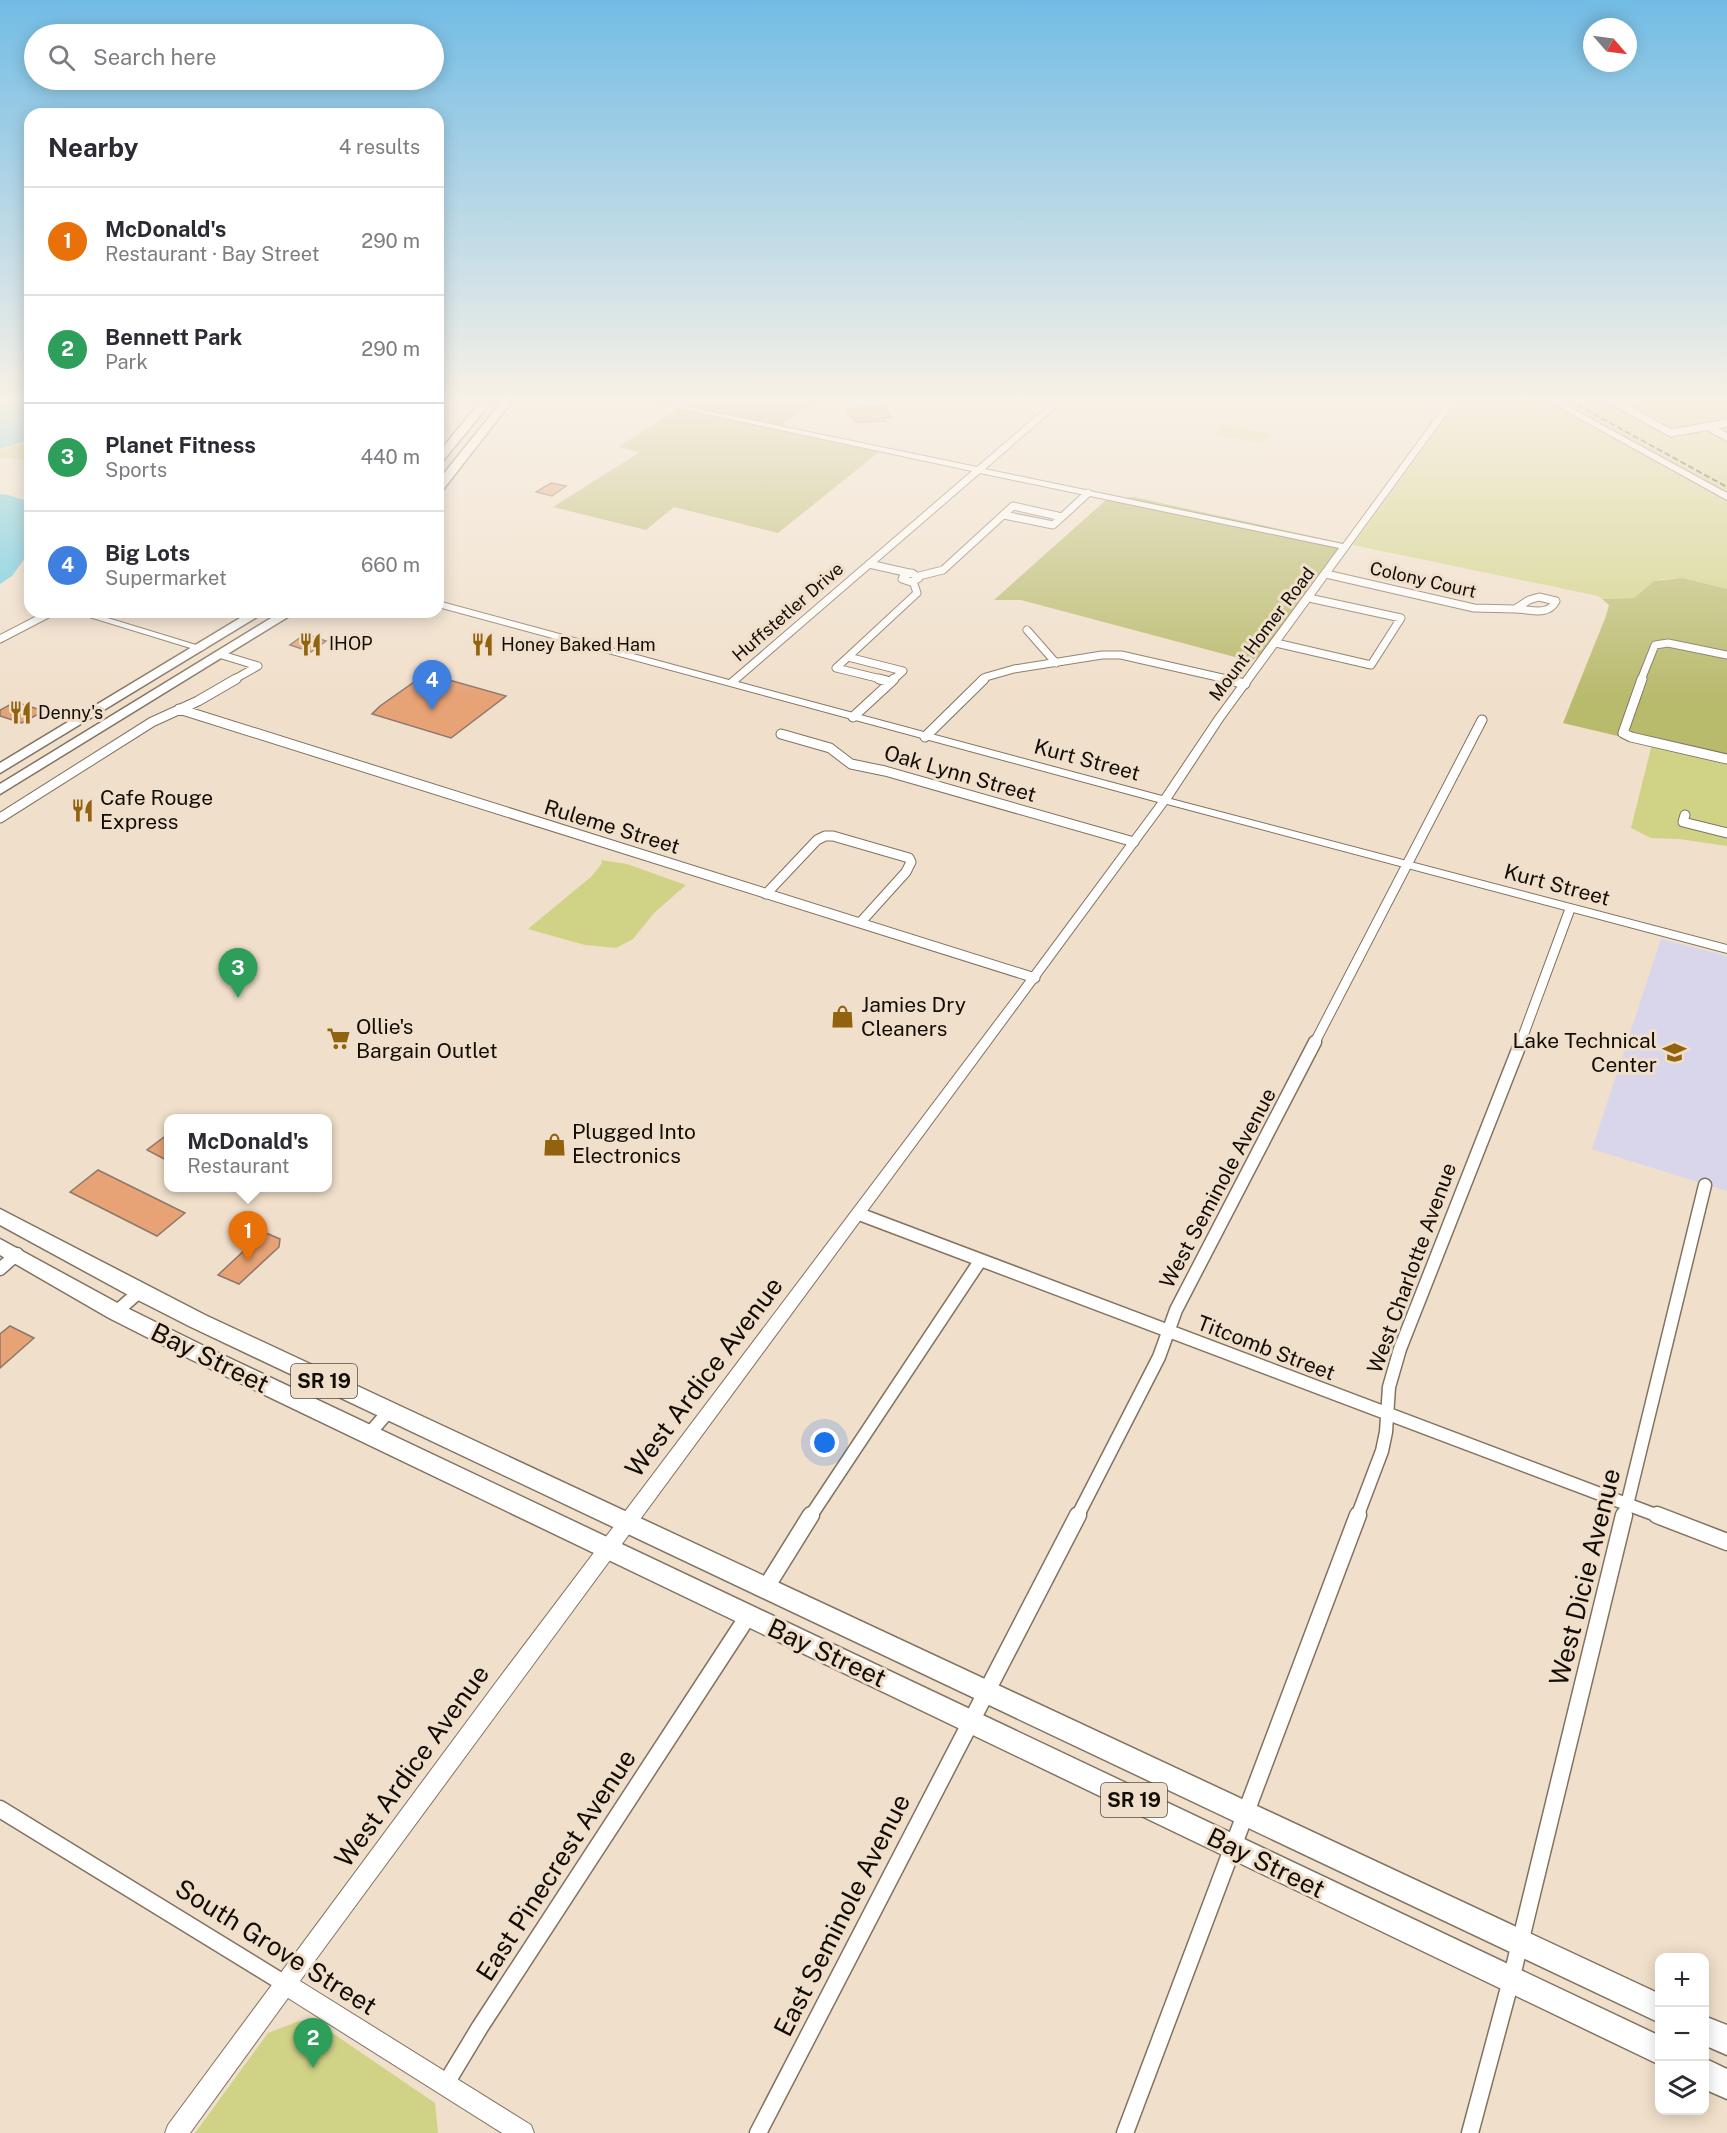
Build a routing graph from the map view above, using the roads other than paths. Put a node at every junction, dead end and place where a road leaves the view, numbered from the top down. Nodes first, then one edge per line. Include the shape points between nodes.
1 (945, 501) edge
2 (1080, 501) edge
3 (1124, 501) edge
4 (1380, 501) edge
5 (1346, 547) junction
6 (871, 568) junction
7 (909, 573) junction
8 (1326, 574) junction
9 (902, 579) junction
10 (916, 581) junction
11 (1309, 598) junction
12 (444, 606) edge
13 (1514, 610) junction
14 (40, 618) edge
15 (98, 618) edge
16 (250, 618) edge
17 (281, 618) edge
18 (244, 622) junction
19 (1027, 630) dead end
20 (0, 639) edge
21 (1276, 643) junction
22 (201, 648) junction
23 (222, 655) junction
24 (1727, 655) edge
25 (847, 657) junction
26 (1056, 663) junction
27 (891, 682) junction
28 (730, 684) junction
29 (1245, 684) junction
30 (164, 690) junction
31 (179, 709) junction
32 (853, 717) junction
33 (1482, 720) dead end
34 (781, 734) dead end
35 (925, 737) junction
36 (1727, 759) edge
37 (0, 769) edge
38 (0, 790) edge
39 (1164, 801) junction
40 (1685, 815) dead end
41 (0, 818) edge
42 (1727, 833) edge
43 (1134, 842) junction
44 (1408, 866) junction
45 (766, 894) junction
46 (1570, 909) junction
47 (860, 923) junction
48 (1727, 949) edge
49 (1035, 978) junction
50 (1705, 1185) dead end
51 (859, 1214) junction
52 (0, 1216) edge
53 (9, 1250) edge
54 (980, 1261) junction
55 (0, 1269) edge
56 (139, 1292) junction
57 (116, 1312) junction
58 (1168, 1333) junction
59 (389, 1411) junction
60 (1386, 1414) junction
61 (369, 1434) junction
62 (1628, 1504) junction
63 (628, 1524) junction
64 (1727, 1542) edge
65 (609, 1549) junction
66 (765, 1588) junction
67 (748, 1616) junction
68 (991, 1684) junction
69 (972, 1722) junction
70 (0, 1809) edge
71 (1245, 1814) junction
72 (1232, 1847) junction
73 (1520, 1943) junction
74 (1511, 1980) junction
75 (285, 1984) junction
76 (1657, 2007) edge
77 (1709, 2032) edge
78 (1727, 2040) edge
79 (1655, 2049) edge
80 (1709, 2075) edge
81 (1727, 2084) edge
82 (445, 2085) junction
83 (176, 2133) edge
84 (522, 2133) edge
85 (758, 2133) edge
86 (1125, 2133) edge
87 (1470, 2133) edge

1 - 6 street, Huffstetler Drive
2 - 10 street via 1062,517 1013,507 943,570 928,574 924,581
3 - 5 street
4 - 5 street, Mount Homer Road
5 - 8 street, Mount Homer Road
6 - 7 street
6 - 9 street
6 - 28 street, Huffstetler Drive
7 - 9 street
7 - 10 street
8 - 11 street, Mount Homer Road
8 - 13 street, Colony Court via 1473,608
9 - 10 street
10 - 25 street via 917,593
11 - 21 street, Mount Homer Road
11 - 21 street via 1401,618 1371,665
12 - 28 street, Kurt Street
13 - 13 street, Colony Court via 1522,601 1537,597 1548,596 1556,601 1548,611
14 - 20 street
15 - 22 street
16 - 18 main road
17 - 23 main road
18 - 22 main road
18 - 23 main road via 224,639 219,647
19 - 26 street
21 - 29 street, Mount Homer Road
22 - 30 main road via 196,661
22 - 37 main road
23 - 30 main road
23 - 31 street via 258,666
24 - 36 street via 1668,642 1655,645 1623,733
25 - 27 street via 836,668
25 - 27 street via 903,671
26 - 29 street via 1120,655
26 - 35 street via 986,677
27 - 32 street
28 - 32 street, Kurt Street
29 - 39 street, Mount Homer Road
30 - 38 main road
31 - 41 street
31 - 45 street, Ruleme Street
32 - 35 street, Kurt Street
33 - 44 street, West Seminole Avenue
34 - 43 street, Oak Lynn Street via 830,748 851,764
35 - 39 street, Kurt Street
39 - 43 street, West Ardice Avenue
39 - 44 street, Kurt Street
40 - 42 street via 1683,822
43 - 49 street, West Ardice Avenue
44 - 46 street, Kurt Street
44 - 58 street, West Seminole Avenue via 1176,1310
45 - 47 street, Ruleme Street
45 - 47 street via 825,836 909,858 906,872
46 - 48 street, Kurt Street
46 - 60 street, West Charlotte Avenue via 1400,1349
47 - 49 street, Ruleme Street
49 - 51 street, West Ardice Avenue
50 - 62 street, West Dicie Avenue
51 - 54 street, Titcomb Street
51 - 63 street, West Ardice Avenue
52 - 56 main road, Bay Street / SR 19
53 - 55 street
53 - 57 main road, Bay Street / SR 19
54 - 58 street, Titcomb Street
54 - 66 street
56 - 57 street
56 - 59 main road, Bay Street / SR 19
57 - 61 main road, Bay Street / SR 19
58 - 60 street, Titcomb Street
58 - 68 street, West Seminole Avenue
59 - 61 street
59 - 63 main road, Bay Street / SR 19
60 - 62 street, Titcomb Street
60 - 71 street, West Charlotte Avenue via 1382,1451
61 - 65 main road, Bay Street / SR 19
62 - 64 street, Titcomb Street
62 - 73 street, West Dicie Avenue
63 - 65 street, West Ardice Avenue
63 - 66 main road, Bay Street / SR 19
65 - 67 main road, Bay Street / SR 19
65 - 75 street, West Ardice Avenue
66 - 68 main road, Bay Street / SR 19
67 - 69 main road, Bay Street / SR 19
67 - 82 street, East Pinecrest Avenue
68 - 69 street, East Seminole Avenue
68 - 71 main road, Bay Street / SR 19
69 - 72 main road, Bay Street / SR 19
69 - 85 street, East Seminole Avenue
70 - 75 street, South Grove Street
71 - 72 street, West Charlotte Avenue
71 - 73 main road, Bay Street / SR 19
72 - 74 main road, Bay Street / SR 19
72 - 86 street, West Charlotte Avenue
73 - 74 street, West Dicie Avenue
73 - 76 main road, Bay Street / SR 19
74 - 79 main road, Bay Street / SR 19
74 - 87 street, West Dicie Avenue
75 - 82 street, South Grove Street
75 - 83 street, West Ardice Avenue
77 - 78 main road
80 - 81 main road
82 - 84 street, South Grove Street

